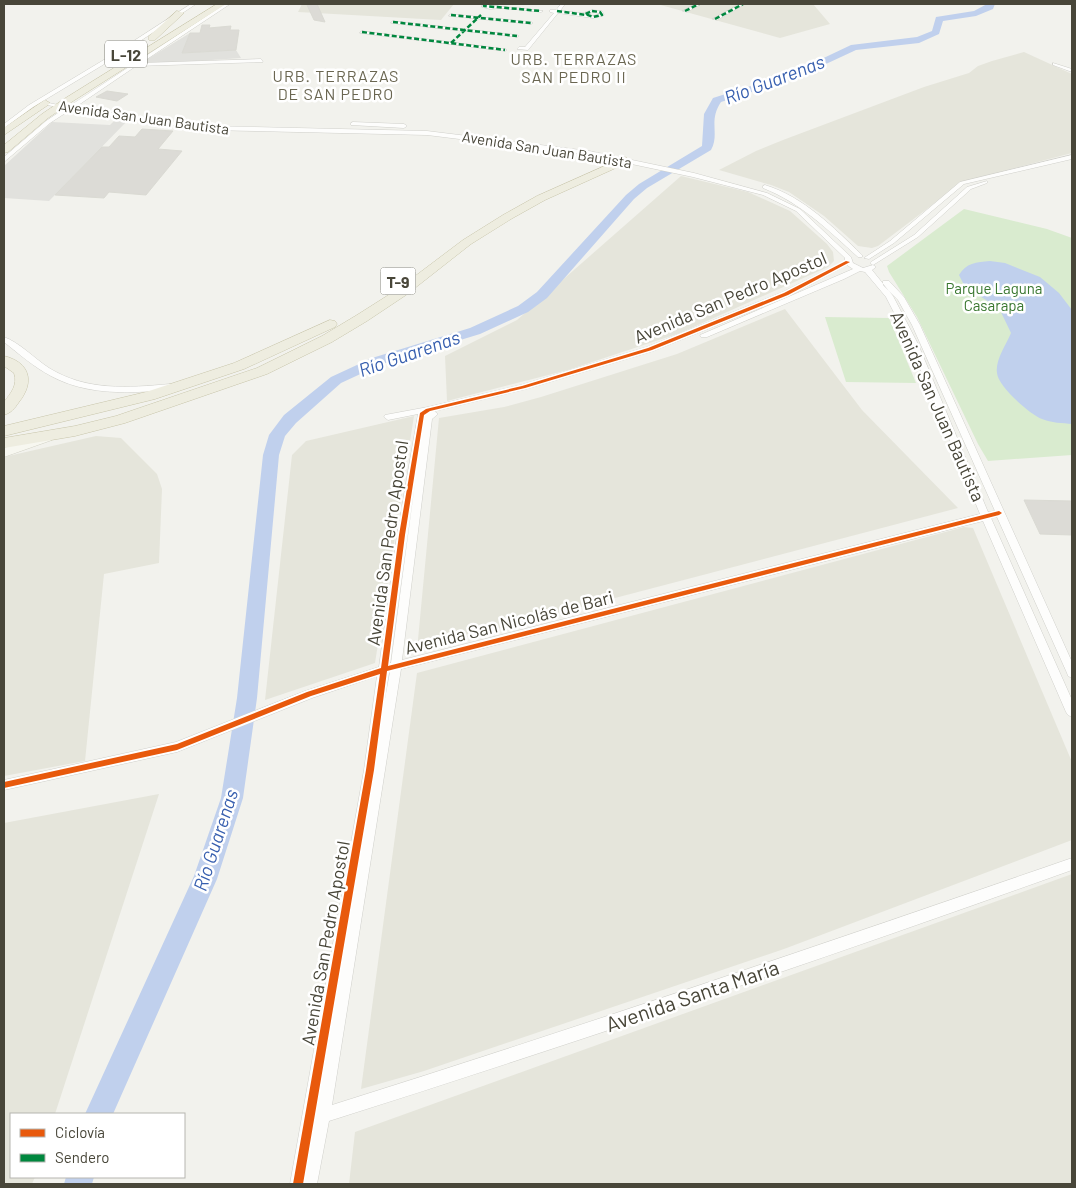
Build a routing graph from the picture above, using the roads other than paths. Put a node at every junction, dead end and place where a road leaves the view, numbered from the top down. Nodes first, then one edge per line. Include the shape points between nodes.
1 (194, 4) edge
2 (205, 4) edge
3 (222, 4) edge
4 (228, 4) edge
5 (478, 4) edge
6 (699, 4) edge
7 (729, 4) edge
8 (740, 4) edge
9 (502, 5) edge
10 (488, 6) edge
11 (558, 8) edge
12 (685, 10) dead end
13 (541, 11) dead end
14 (180, 13) junction
15 (586, 13) dead end
16 (451, 15) dead end
17 (481, 17) junction
18 (715, 19) dead end
19 (393, 22) dead end
20 (531, 23) dead end
21 (468, 31) junction
22 (362, 32) dead end
23 (517, 36) dead end
24 (150, 40) junction
25 (454, 44) junction
26 (522, 48) dead end
27 (505, 50) dead end
28 (261, 61) dead end
29 (1055, 64) dead end
30 (133, 65) junction
31 (1072, 71) edge
32 (46, 103) junction
33 (67, 105) junction
34 (35, 109) junction
35 (336, 124) dead end
36 (345, 124) dead end
37 (4, 126) edge
38 (4, 132) edge
39 (490, 133) dead end
40 (558, 142) dead end
41 (6, 150) edge
42 (625, 157) junction
43 (1072, 157) edge
44 (610, 158) junction
45 (4, 160) edge
46 (1066, 161) edge
47 (658, 164) junction
48 (970, 180) junction
49 (979, 184) junction
50 (864, 257) junction
51 (849, 260) junction
52 (868, 267) junction
53 (4, 339) edge
54 (4, 360) edge
55 (178, 387) junction
56 (4, 410) edge
57 (426, 416) junction
58 (388, 417) dead end
59 (4, 431) edge
60 (57, 434) junction
61 (4, 443) edge
62 (4, 453) edge
63 (999, 513) junction
64 (987, 517) junction
65 (390, 668) junction
66 (1072, 674) edge
67 (1072, 712) edge
68 (4, 785) edge
69 (1072, 864) edge
70 (316, 1117) junction
71 (298, 1184) edge
72 (309, 1184) edge

1 - 14 street, L-12
2 - 24 highway, L-12
3 - 33 highway, L-12
4 - 30 street, L-12
5 - 10 street
6 - 12 street
7 - 8 street
8 - 18 street
9 - 10 street
9 - 13 street
10 - 17 street
11 - 15 street
11 - 26 street
14 - 24 highway
14 - 37 street, L-12
16 - 17 street
17 - 20 street
17 - 21 street
19 - 21 street
21 - 23 street
21 - 25 street
22 - 25 street
24 - 32 highway, L-12
25 - 27 street
28 - 30 street
29 - 31 street
30 - 33 street, L-12
32 - 33 street, Avenida San Juan Bautista
32 - 33 street, Avenida San Juan Bautista
32 - 34 highway, L-12
33 - 35 street, Avenida San Juan Bautista via 235,125
33 - 41 highway, L-12
33 - 44 street, Avenida San Juan Bautista via 208,128 427,133 553,147
33 - 45 street, L-12
34 - 37 highway
34 - 38 highway, L-12
36 - 39 street, Avenida San Juan Bautista
40 - 42 street, Avenida San Juan Bautista
42 - 44 street, Avenida San Juan Bautista
42 - 47 street, Avenida San Juan Bautista
42 - 60 highway, T-9 via 507,217 362,318 262,372 120,420
43 - 46 street
44 - 55 highway, T-9 via 551,184 477,224 368,302 321,329 239,366
46 - 48 street
46 - 49 street, Avenida San Pedro Apostol
47 - 50 street, Avenida San Juan Bautista via 701,171 767,188 791,198 809,209
47 - 51 street, Avenida San Juan Bautista via 781,201 798,210
48 - 49 street
48 - 50 street via 962,182 899,237
49 - 52 street, Avenida San Pedro Apostol via 969,188 916,236
50 - 51 street
50 - 52 street, Avenida San Juan Bautista
51 - 52 street, Avenida San Juan Bautista
51 - 57 street, Avenida San Pedro Apostol via 786,294 650,349
52 - 57 street, Avenida San Pedro Apostol via 672,348 502,400
52 - 63 street, Avenida San Juan Bautista via 901,300 916,324
52 - 64 street, Avenida San Juan Bautista via 889,296 914,344
53 - 55 street via 55,375 82,384 120,390
54 - 56 highway via 20,373 22,379 22,386
55 - 59 highway, T-9 via 99,410
57 - 58 street
57 - 65 street, Avenida San Pedro Apostol
60 - 61 highway, T-9
60 - 62 main road
63 - 64 street, Avenida San Nicolás de Bari
63 - 66 street, Avenida San Juan Bautista
64 - 65 street, Avenida San Nicolás de Bari
64 - 67 street, Avenida San Juan Bautista
65 - 68 street, Avenida San Nicolás de Bari via 309,694 155,753
65 - 70 street, Avenida San Pedro Apostol via 370,770
69 - 70 street, Avenida Santa María via 878,932
70 - 71 street, Avenida San Pedro Apostol
70 - 72 street, Avenida San Pedro Apostol

